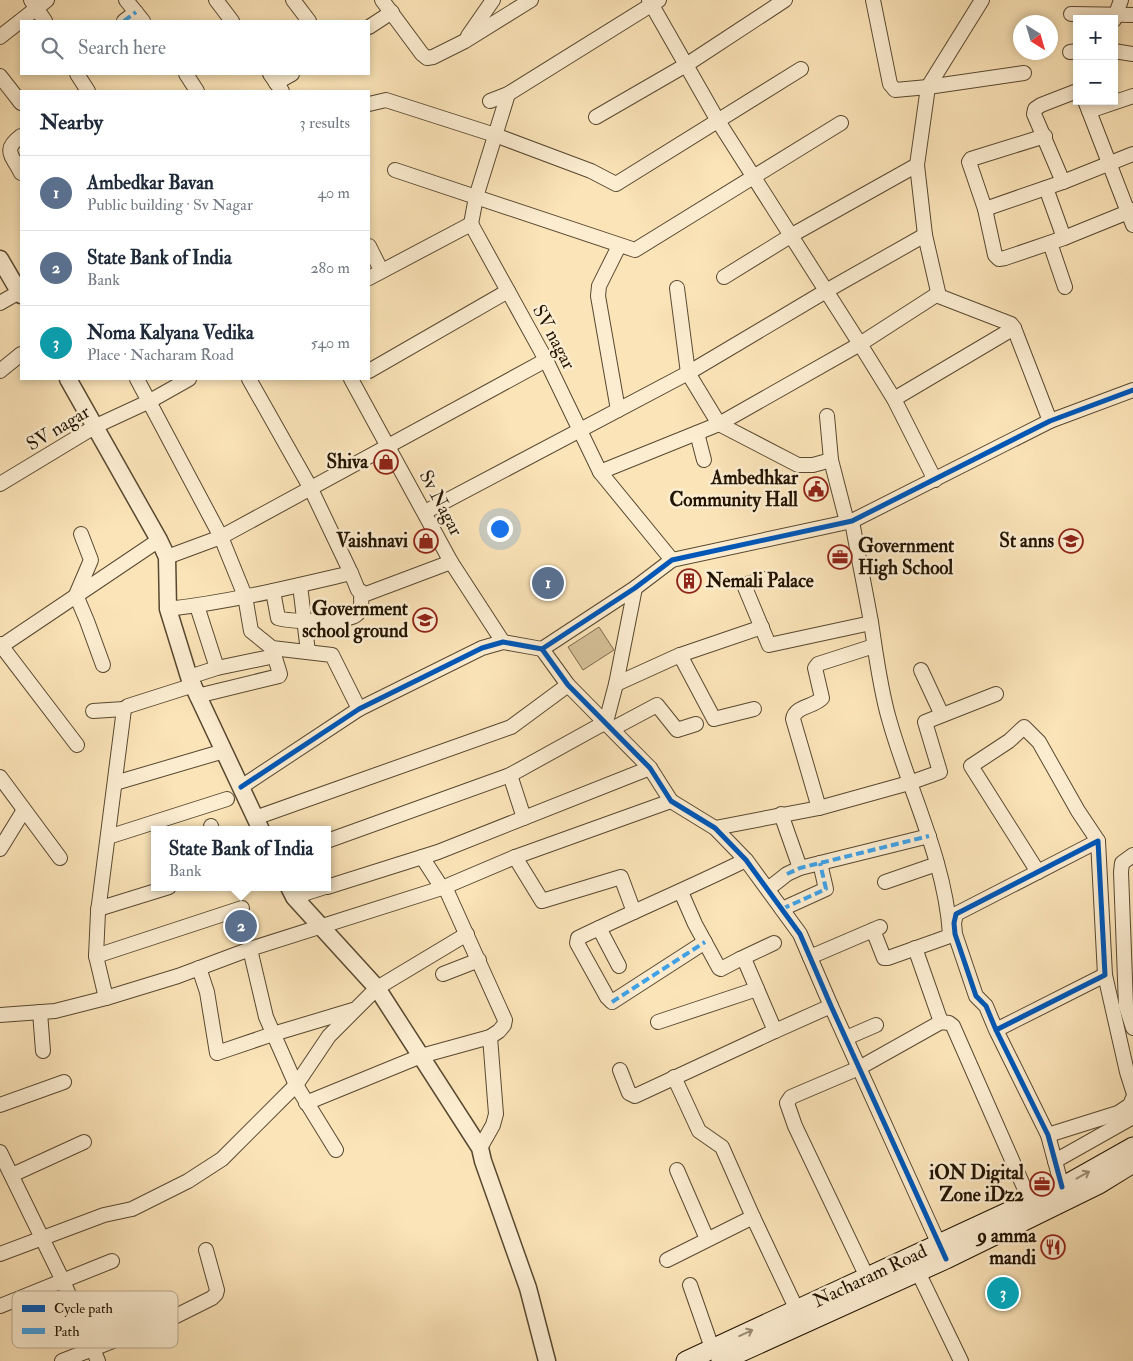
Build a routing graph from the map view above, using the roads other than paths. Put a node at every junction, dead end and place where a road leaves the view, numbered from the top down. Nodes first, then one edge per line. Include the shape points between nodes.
1 (126, 0) edge
2 (216, 0) edge
3 (293, 0) edge
4 (382, 0) edge
5 (493, 0) edge
6 (532, 0) edge
7 (785, 0) edge
8 (874, 0) edge
9 (982, 0) edge
10 (1121, 0) edge
11 (654, 2) edge
12 (38, 3) edge
13 (392, 12) junction
14 (1071, 14) dead end
15 (1082, 15) edge
16 (1116, 15) edge
17 (1133, 15) edge
18 (139, 17) edge
19 (1118, 18) edge
20 (45, 20) edge
21 (231, 20) edge
22 (308, 20) edge
23 (370, 26) edge
24 (0, 36) edge
25 (465, 40) junction
26 (1118, 52) edge
27 (1133, 54) edge
28 (686, 65) junction
29 (801, 69) dead end
30 (1024, 73) dead end
31 (78, 75) edge
32 (187, 75) edge
33 (290, 75) edge
34 (0, 76) edge
35 (276, 83) edge
36 (928, 88) junction
37 (87, 90) edge
38 (196, 90) edge
39 (1073, 93) edge
40 (508, 94) junction
41 (1133, 96) edge
42 (490, 101) dead end
43 (20, 102) edge
44 (370, 104) edge
45 (1087, 106) edge
46 (596, 117) dead end
47 (718, 121) junction
48 (841, 123) dead end
49 (495, 135) junction
50 (1045, 136) junction
51 (20, 137) edge
52 (1133, 154) edge
53 (1109, 164) junction
54 (917, 165) junction
55 (395, 170) dead end
56 (20, 171) edge
57 (754, 178) junction
58 (1063, 182) junction
59 (1046, 188) junction
60 (476, 197) junction
61 (985, 209) junction
62 (1131, 215) edge
63 (470, 224) junction
64 (792, 235) junction
65 (925, 235) junction
66 (1064, 238) junction
67 (1050, 243) junction
68 (619, 246) junction
69 (370, 248) edge
70 (0, 258) edge
71 (381, 270) junction
72 (370, 277) edge
73 (724, 277) dead end
74 (1065, 287) dead end
75 (677, 288) dead end
76 (20, 291) edge
77 (508, 291) junction
78 (826, 291) junction
79 (20, 293) edge
80 (939, 296) junction
81 (0, 303) edge
82 (1014, 328) junction
83 (860, 344) junction
84 (20, 355) edge
85 (546, 360) junction
86 (370, 370) edge
87 (0, 371) edge
88 (688, 374) junction
89 (69, 380) edge
90 (138, 380) edge
91 (187, 380) edge
92 (251, 380) edge
93 (354, 380) edge
94 (1133, 390) edge
95 (894, 399) junction
96 (150, 401) junction
97 (618, 410) junction
98 (827, 416) dead end
99 (1050, 421) junction
100 (719, 424) junction
101 (96, 426) junction
102 (580, 431) junction
103 (697, 433) junction
104 (389, 445) junction
105 (704, 460) dead end
106 (831, 460) junction
107 (600, 472) junction
108 (935, 480) junction
109 (0, 484) edge
110 (310, 487) junction
111 (425, 512) junction
112 (849, 522) junction
113 (81, 534) dead end
114 (221, 537) junction
115 (160, 540) junction
116 (167, 557) junction
117 (672, 560) junction
118 (451, 562) junction
119 (351, 573) junction
120 (764, 579) dead end
121 (300, 585) junction
122 (635, 588) junction
123 (273, 591) junction
124 (361, 592) junction
125 (76, 595) junction
126 (245, 596) junction
127 (197, 606) junction
128 (168, 610) junction
129 (305, 621) junction
130 (871, 623) junction
131 (762, 627) junction
132 (502, 642) junction
133 (0, 645) edge
134 (874, 646) junction
135 (542, 649) junction
136 (273, 652) junction
137 (308, 652) junction
138 (680, 655) junction
139 (103, 665) dead end
140 (217, 668) junction
141 (921, 670) dead end
142 (616, 684) junction
143 (568, 685) junction
144 (193, 686) junction
145 (996, 694) dead end
146 (359, 708) junction
147 (124, 709) junction
148 (754, 709) dead end
149 (93, 711) dead end
150 (942, 715) junction
151 (696, 724) dead end
152 (609, 725) junction
153 (77, 745) dead end
154 (224, 751) junction
155 (650, 768) junction
156 (510, 774) junction
157 (0, 777) edge
158 (115, 783) junction
159 (909, 783) junction
160 (241, 787) junction
161 (227, 799) dead end
162 (670, 801) junction
163 (819, 808) junction
164 (24, 810) junction
165 (781, 814) junction
166 (524, 818) junction
167 (258, 824) edge
168 (715, 828) junction
169 (929, 836) junction
170 (108, 837) junction
171 (331, 840) edge
172 (1098, 841) junction
173 (0, 849) edge
174 (1133, 855) edge
175 (422, 857) junction
176 (60, 858) dead end
177 (515, 858) junction
178 (746, 860) junction
179 (820, 863) junction
180 (937, 864) junction
181 (800, 868) junction
182 (1038, 872) junction
183 (885, 882) dead end
184 (331, 885) edge
185 (444, 888) junction
186 (768, 889) junction
187 (157, 891) edge
188 (291, 892) edge
189 (681, 892) junction
190 (242, 908) dead end
191 (98, 909) junction
192 (782, 909) junction
193 (634, 912) junction
194 (322, 928) junction
195 (599, 928) junction
196 (467, 934) junction
197 (705, 942) junction
198 (774, 944) dead end
199 (916, 948) junction
200 (250, 949) junction
201 (96, 956) junction
202 (810, 957) junction
203 (479, 960) junction
204 (740, 960) junction
205 (619, 966) dead end
206 (199, 968) junction
207 (443, 974) dead end
208 (1105, 975) junction
209 (377, 988) junction
210 (757, 989) junction
211 (106, 998) junction
212 (831, 1006) junction
213 (353, 1010) junction
214 (40, 1012) junction
215 (0, 1015) edge
216 (658, 1022) dead end
217 (941, 1022) junction
218 (876, 1025) dead end
219 (1133, 1028) edge
220 (996, 1030) junction
221 (775, 1031) junction
222 (273, 1034) junction
223 (490, 1037) junction
224 (846, 1038) junction
225 (43, 1051) dead end
226 (421, 1056) junction
227 (860, 1068) junction
228 (620, 1070) dead end
229 (674, 1077) junction
230 (64, 1082) dead end
231 (296, 1086) junction
232 (1133, 1091) edge
233 (1133, 1098) edge
234 (306, 1103) junction
235 (0, 1105) edge
236 (1133, 1117) edge
237 (1048, 1136) junction
238 (84, 1142) dead end
239 (1133, 1147) edge
240 (480, 1148) junction
241 (336, 1150) dead end
242 (0, 1152) edge
243 (1055, 1161) junction
244 (1133, 1163) edge
245 (677, 1170) dead end
246 (12, 1176) junction
247 (1062, 1187) junction
248 (1030, 1201) junction
249 (753, 1217) junction
250 (41, 1238) junction
251 (707, 1239) junction
252 (206, 1250) dead end
253 (942, 1251) junction
254 (0, 1254) edge
255 (667, 1260) dead end
256 (112, 1261) dead end
257 (918, 1272) junction
258 (867, 1277) junction
259 (62, 1282) junction
260 (690, 1285) dead end
261 (39, 1291) edge
262 (66, 1291) edge
263 (12, 1301) edge
264 (0, 1306) edge
265 (797, 1310) junction
266 (178, 1316) edge
267 (110, 1348) edge
268 (95, 1355) edge
269 (717, 1355) edge
270 (62, 1361) edge
271 (547, 1361) edge
272 (686, 1361) edge
273 (961, 1361) edge

1 - 18 street
2 - 21 street
3 - 22 street
4 - 13 street
5 - 25 street
6 - 25 street
7 - 28 street
8 - 36 street via 892,88
9 - 36 street
10 - 16 street
11 - 28 street
11 - 40 street
12 - 20 street
12 - 24 street
13 - 23 street
13 - 25 street via 428,58
14 - 15 street
17 - 19 street
26 - 27 street
28 - 46 street
28 - 47 street
29 - 47 street
30 - 36 street
31 - 37 street
32 - 38 street
33 - 35 street
34 - 43 street
36 - 54 street
39 - 50 street via 1035,109 1034,114
40 - 42 street
40 - 49 street
41 - 45 street
44 - 49 street via 386,100
45 - 53 street
47 - 49 street via 616,184 591,171
47 - 57 street
48 - 57 street
49 - 60 street
50 - 58 street
50 - 61 street via 971,159 969,162
51 - 56 street via 12,143 10,152
52 - 53 street
53 - 58 street
53 - 62 street
54 - 64 street
54 - 65 street
55 - 60 street
57 - 64 street
57 - 68 street via 640,248 631,250
58 - 59 street
59 - 61 street
59 - 66 street
60 - 63 street
60 - 68 street
61 - 67 street via 995,255 999,258
62 - 66 street
63 - 71 street
63 - 77 street, SV nagar
64 - 73 street
64 - 78 street
65 - 78 street
65 - 80 street
66 - 67 street
67 - 74 street
68 - 97 street via 599,286 598,296
69 - 71 street
70 - 76 street
71 - 72 street
75 - 88 street
77 - 85 street, SV nagar
77 - 86 street
78 - 83 street
78 - 88 street
79 - 81 street
80 - 82 street via 1008,322
80 - 83 street via 933,296
82 - 95 street
82 - 99 street
83 - 95 street
83 - 100 street
84 - 87 street
85 - 102 street, SV nagar
85 - 104 street
88 - 97 street
88 - 100 street
89 - 101 street
90 - 96 street
91 - 96 street, SV nagar
92 - 110 street
93 - 104 street, Sv Nagar
94 - 99 street
95 - 108 street
96 - 101 street, SV nagar
96 - 114 street
97 - 102 street
98 - 106 street
99 - 108 street
100 - 103 street
100 - 106 street via 798,466
101 - 109 street, SV nagar
101 - 115 street
102 - 107 street, SV nagar
102 - 111 street
103 - 105 street
103 - 107 street
104 - 110 street
104 - 111 street, Sv Nagar
106 - 112 street
107 - 117 street, SV nagar
108 - 112 street
110 - 114 street
110 - 119 street
111 - 118 street, Sv Nagar
112 - 117 street
112 - 130 street
113 - 125 street via 92,560
114 - 116 street
114 - 126 street
115 - 116 street
115 - 125 street
116 - 128 street
117 - 122 street
118 - 124 street via 366,594
118 - 132 street, Sv Nagar
119 - 121 street
119 - 124 street
120 - 131 street via 744,585
121 - 123 street
121 - 129 street
122 - 135 street
122 - 142 street
123 - 126 street
123 - 129 street via 278,618
124 - 129 street via 360,610 355,616
125 - 133 street
125 - 139 street
126 - 127 street
126 - 136 street via 251,631
127 - 128 street
127 - 140 street
128 - 144 street
129 - 137 street
130 - 131 street via 769,645
130 - 134 street
131 - 138 street
132 - 135 street
132 - 146 street via 482,648
133 - 153 street
134 - 159 street via 888,718
134 - 163 street via 818,664 815,668 822,698 794,715
135 - 143 street
136 - 137 street
136 - 140 street
136 - 144 street via 280,674 276,678
137 - 146 street via 332,655
138 - 142 street
138 - 148 street via 714,719
140 - 144 street
141 - 150 street
142 - 152 street
143 - 152 street
143 - 167 street via 511,727
144 - 147 street
144 - 154 street
145 - 150 street
146 - 160 street
147 - 149 street
147 - 158 street
150 - 159 street via 925,722 940,772
151 - 152 street via 677,730 657,706
152 - 155 street
152 - 156 street
154 - 158 street
154 - 160 street
155 - 162 street
155 - 166 street
156 - 166 street
156 - 171 street
157 - 164 street
158 - 170 street
159 - 163 street
159 - 169 street
160 - 167 street
161 - 170 street
162 - 168 street
162 - 177 street
163 - 165 street
164 - 173 street
164 - 176 street
165 - 168 street
165 - 181 street
166 - 175 street
168 - 178 street
169 - 179 street
169 - 180 street
170 - 191 street
172 - 182 street
172 - 182 street via 1039,742 1024,728 971,766
172 - 208 street
174 - 219 street via 1122,863 1121,872 1126,1006
175 - 184 street
175 - 185 street
177 - 185 street
177 - 193 street via 542,901 619,877 623,879
178 - 186 street
178 - 189 street
179 - 181 street
179 - 192 street via 826,889
180 - 183 street
180 - 199 street via 949,912 950,934
181 - 186 street
182 - 220 street via 956,914 956,934 976,996 986,1006
185 - 194 street
185 - 196 street
186 - 192 street
187 - 191 street
188 - 194 street
189 - 193 street
189 - 197 street
190 - 201 street
191 - 201 street
192 - 202 street via 800,934
193 - 195 street
194 - 200 street
194 - 209 street
195 - 197 street via 578,938 577,943 612,1002
195 - 205 street
196 - 203 street
196 - 209 street
197 - 204 street via 718,968
198 - 204 street
199 - 202 street via 884,958 876,929
199 - 217 street
200 - 206 street
200 - 222 street
201 - 211 street
202 - 212 street
203 - 207 street
203 - 223 street via 505,1020 499,1031
204 - 210 street via 745,961
206 - 211 street
206 - 222 street via 207,992 217,1053
208 - 220 street
208 - 232 street
209 - 213 street
209 - 226 street
210 - 216 street
210 - 221 street
211 - 214 street
212 - 221 street
212 - 224 street
213 - 222 street
213 - 231 street via 329,1036
214 - 215 street
214 - 225 street
217 - 227 street
217 - 248 street via 953,1026
218 - 224 street
220 - 237 street
221 - 229 street
222 - 231 street
223 - 226 street
223 - 240 street via 496,1114
224 - 227 street
226 - 234 street
226 - 240 street
227 - 253 street
227 - 258 street via 791,1097 787,1103
228 - 229 street via 629,1093 635,1096
229 - 249 street via 698,1131 722,1147
230 - 235 street
231 - 234 street
231 - 250 street via 222,1159 188,1181 132,1209 104,1214
233 - 237 street via 1130,1105 1118,1113
234 - 241 street
236 - 243 street
237 - 243 street
238 - 246 street
247 -> 239 main road, Nacharam Road
240 - 271 street via 528,1288
242 - 246 street
243 - 247 street
244 - 253 main road, Nacharam Road via 1099,1184
245 - 251 street
246 - 250 street
247 - 248 main road, Nacharam Road
248 - 253 main road, Nacharam Road
249 - 251 street
249 - 265 street
250 - 254 street
250 - 259 street
251 - 255 street
252 - 266 street via 216,1294
253 - 257 main road, Nacharam Road
253 - 258 main road, Nacharam Road
256 - 259 street
257 - 269 main road, Nacharam Road
257 - 273 street
258 - 265 main road, Nacharam Road
259 - 261 street
259 - 262 street
260 - 269 street
263 - 264 street
269 -> 265 main road, Nacharam Road
267 - 268 street
268 - 270 street
269 - 272 main road, Nacharam Road

